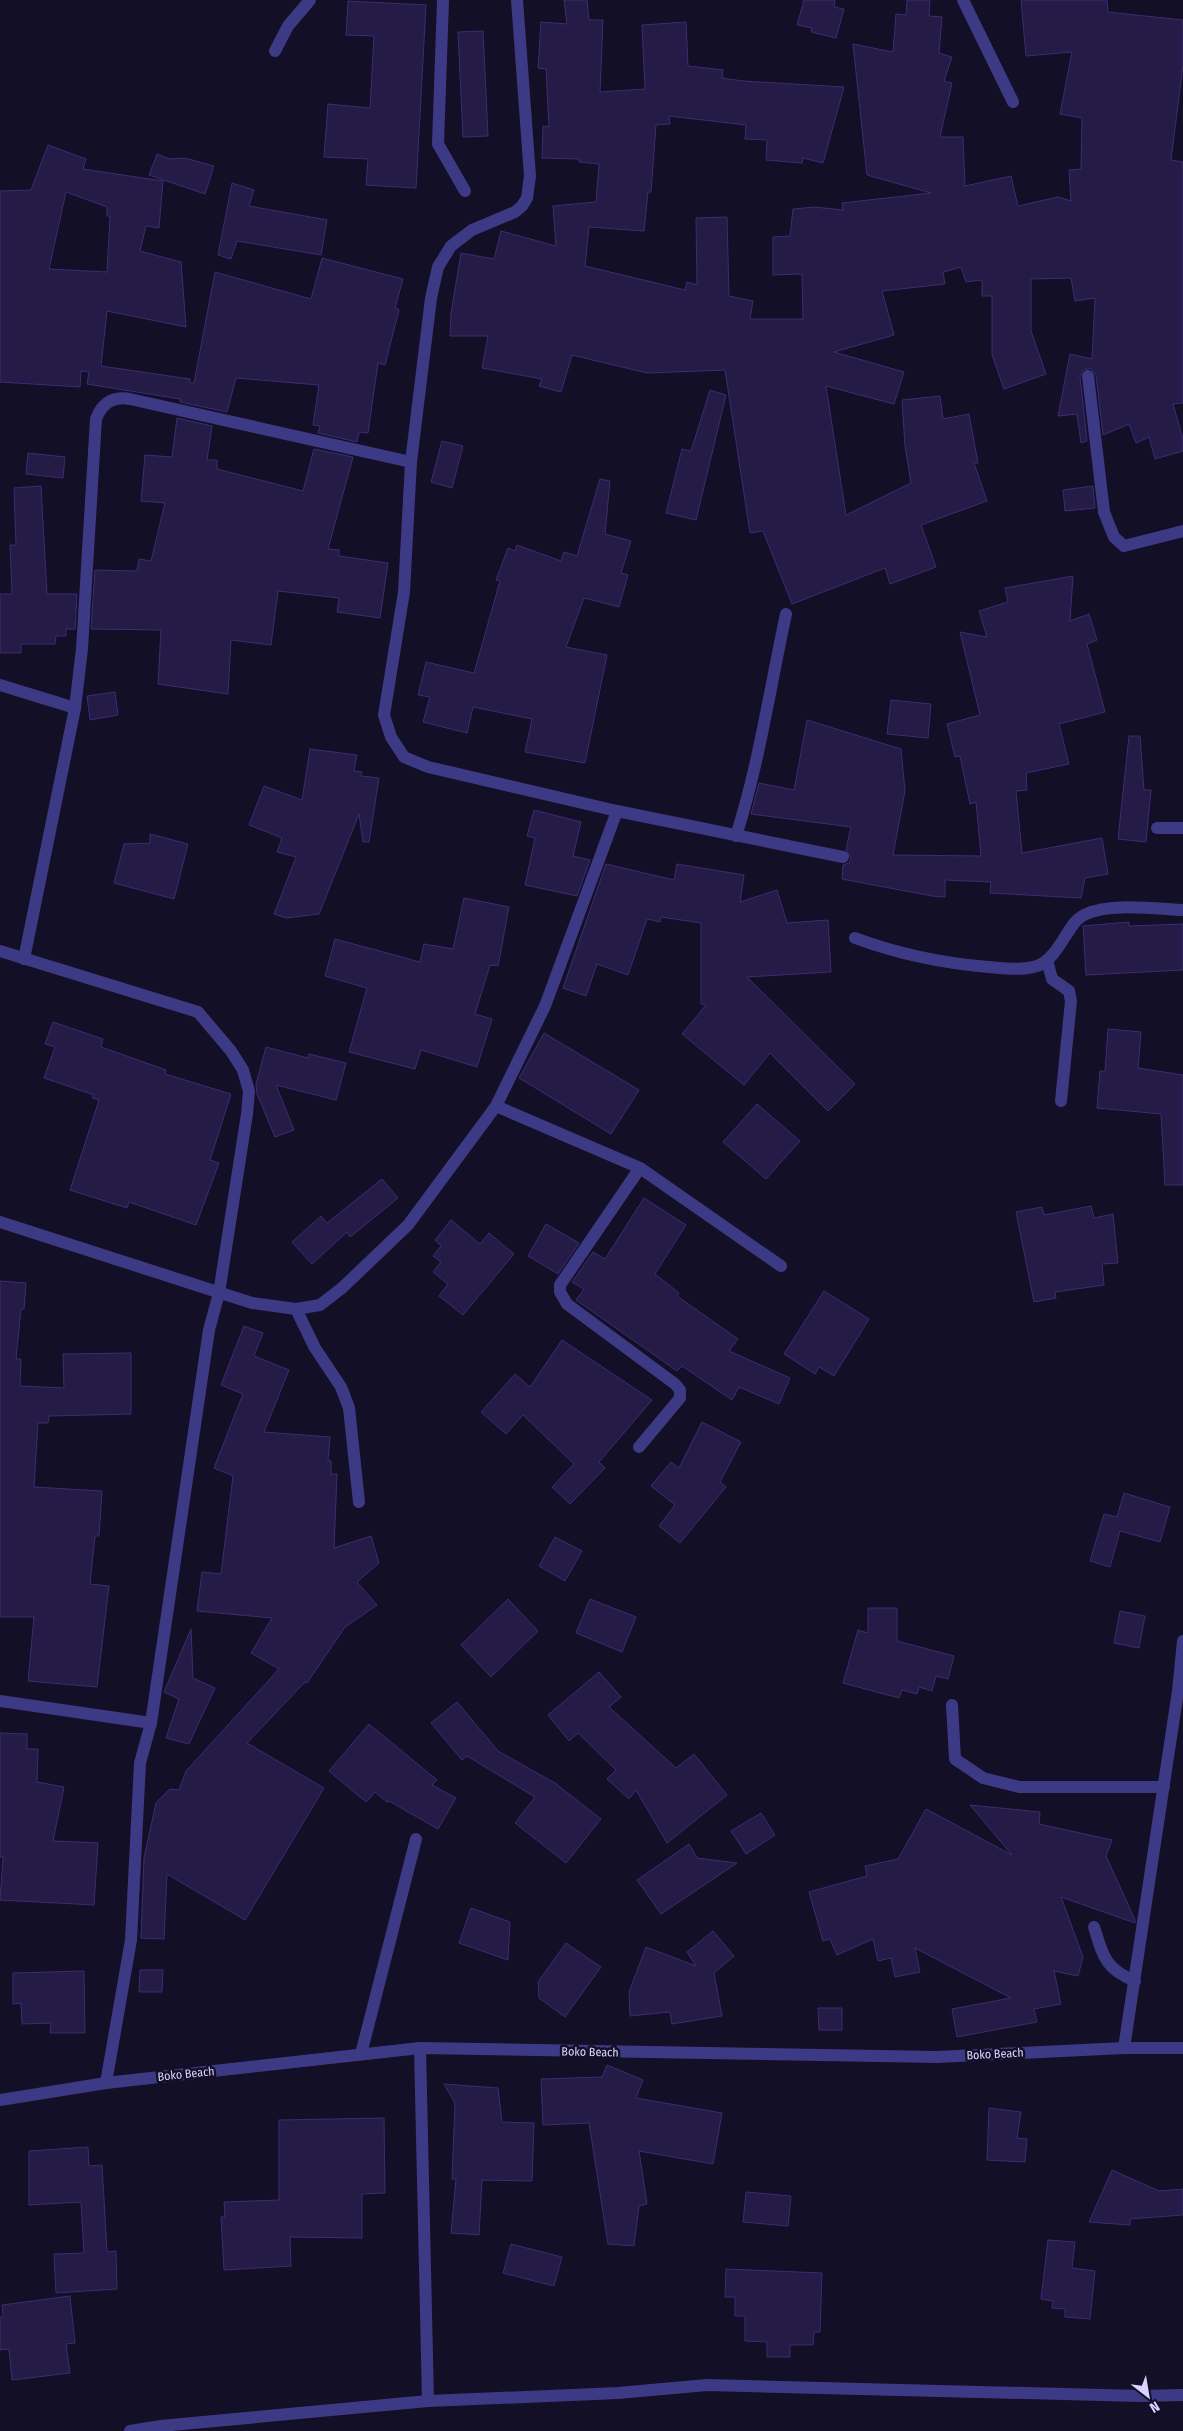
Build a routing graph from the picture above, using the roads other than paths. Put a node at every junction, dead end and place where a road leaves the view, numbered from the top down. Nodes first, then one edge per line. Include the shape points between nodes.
1 (310, 0) edge
2 (443, 0) edge
3 (517, 0) edge
4 (963, 0) edge
5 (275, 51) dead end
6 (1013, 102) dead end
7 (464, 191) dead end
8 (1088, 376) dead end
9 (411, 462) junction
10 (1183, 531) edge
11 (786, 614) dead end
12 (0, 686) edge
13 (75, 708) junction
14 (617, 811) junction
15 (1157, 828) dead end
16 (1183, 828) edge
17 (736, 836) junction
18 (843, 857) dead end
19 (1183, 910) edge
20 (855, 938) dead end
21 (0, 951) edge
22 (24, 959) junction
23 (1047, 960) junction
24 (1061, 1102) dead end
25 (496, 1106) junction
26 (640, 1168) junction
27 (0, 1222) edge
28 (782, 1266) dead end
29 (219, 1293) junction
30 (296, 1309) junction
31 (639, 1447) dead end
32 (359, 1502) dead end
33 (1183, 1640) edge
34 (1181, 1691) edge
35 (0, 1701) edge
36 (952, 1705) dead end
37 (151, 1722) junction
38 (1164, 1787) junction
39 (416, 1839) dead end
40 (1094, 1928) dead end
41 (1135, 1981) junction
42 (420, 2048) junction
43 (1124, 2048) junction
44 (1183, 2048) edge
45 (361, 2054) junction
46 (106, 2083) junction
47 (0, 2100) edge
48 (1183, 2395) edge
49 (428, 2401) junction
50 (130, 2431) edge

1 - 5 street via 288,26
2 - 7 street via 438,144
3 - 9 street via 530,176 527,198 515,212 472,230 452,246 438,267 431,298
4 - 6 street
8 - 10 street via 1104,512 1114,537 1124,546
9 - 13 street via 130,398 113,399 105,404 96,419 82,649
9 - 14 street via 404,592 384,715 391,737 404,757 428,768
11 - 17 street via 746,805
12 - 13 street
13 - 22 street
14 - 17 street
14 - 25 street via 545,1006
15 - 16 street
17 - 18 street
19 - 23 street via 1091,911 1077,920
20 - 23 street via 893,952 950,964 1008,969 1036,966
21 - 22 street
22 - 29 street via 198,1012 231,1050 243,1070 249,1092 247,1114
23 - 24 street via 1052,978 1068,991 1071,1000
25 - 26 street
25 - 30 street via 408,1225 320,1305
26 - 28 street
26 - 31 street via 560,1285 567,1304 680,1390 680,1398
27 - 29 street
29 - 30 street via 252,1303
29 - 37 street via 209,1330
30 - 32 street via 315,1348 342,1387 349,1408
33 - 34 street
34 - 38 street
35 - 37 street
36 - 38 street via 954,1759 983,1778 1019,1787
37 - 46 street via 140,1763 131,1940
38 - 41 street
39 - 45 street
40 - 41 street via 1104,1960 1121,1975
41 - 43 street
42 - 43 street, Boko Beach via 938,2057
42 - 45 street, Boko Beach
42 - 49 street
43 - 44 street, Boko Beach
45 - 46 street, Boko Beach
46 - 47 street, Boko Beach
48 - 49 street via 707,2385 618,2393
49 - 50 street

